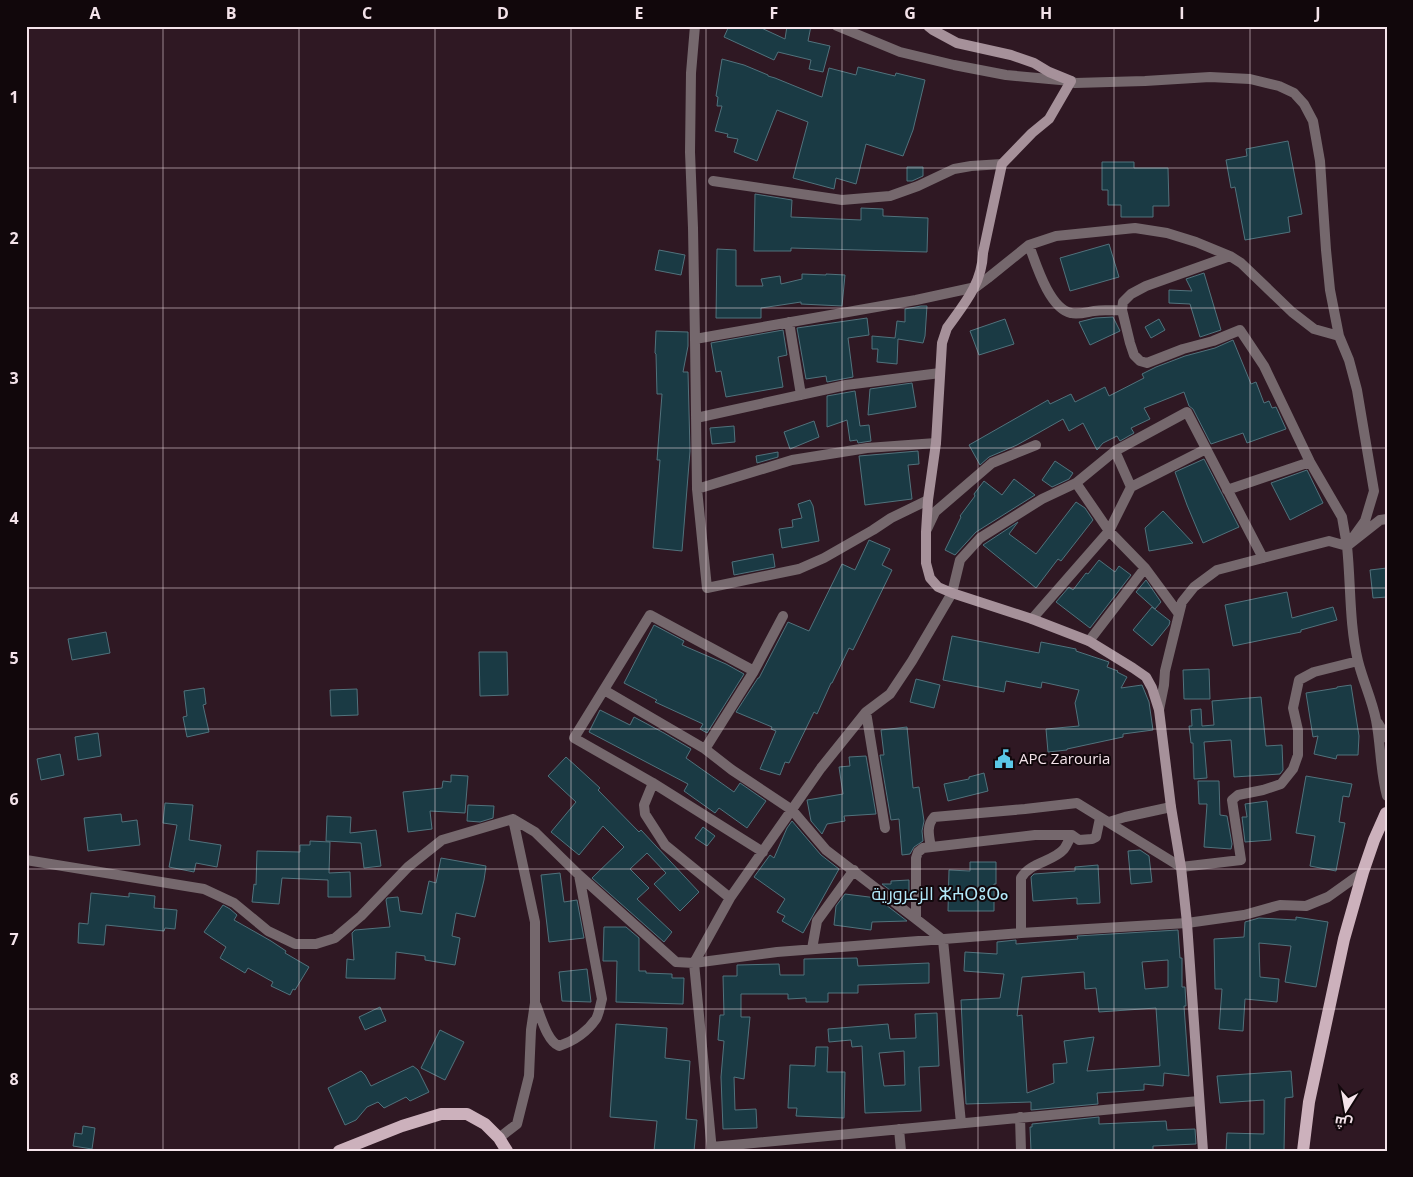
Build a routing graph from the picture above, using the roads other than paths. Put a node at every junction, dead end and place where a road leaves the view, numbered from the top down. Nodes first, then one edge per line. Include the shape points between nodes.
1 (694, 26) edge
2 (928, 26) edge
3 (840, 27) edge
4 (1072, 81) junction
5 (1002, 164) junction
6 (713, 181) dead end
7 (1029, 245) junction
8 (1230, 256) junction
9 (976, 286) junction
10 (1122, 310) junction
11 (789, 322) junction
12 (1339, 336) junction
13 (695, 339) junction
14 (940, 373) junction
15 (801, 395) junction
16 (696, 418) junction
17 (936, 443) junction
18 (1036, 445) dead end
19 (1206, 449) junction
20 (1115, 451) junction
21 (1310, 462) junction
22 (1076, 483) junction
23 (1131, 487) junction
24 (697, 489) junction
25 (1227, 490) junction
26 (928, 500) junction
27 (1387, 519) edge
28 (1109, 531) junction
29 (926, 532) junction
30 (1347, 546) junction
31 (1263, 558) junction
32 (1145, 568) junction
33 (952, 593) junction
34 (1178, 614) junction
35 (783, 616) dead end
36 (1032, 620) junction
37 (1089, 641) junction
38 (1358, 661) junction
39 (754, 671) junction
40 (604, 690) junction
41 (1159, 710) junction
42 (866, 712) junction
43 (1376, 720) junction
44 (1387, 738) edge
45 (705, 750) junction
46 (653, 783) junction
47 (1387, 796) edge
48 (1171, 807) junction
49 (1387, 808) edge
50 (792, 810) junction
51 (1387, 814) edge
52 (513, 819) junction
53 (1105, 820) junction
54 (884, 828) dead end
55 (1387, 834) edge
56 (1072, 835) junction
57 (931, 847) junction
58 (763, 852) junction
59 (1370, 854) junction
60 (26, 860) edge
61 (1181, 867) junction
62 (854, 870) junction
63 (1363, 872) junction
64 (579, 875) junction
65 (730, 898) junction
66 (916, 919) junction
67 (1187, 924) junction
68 (1021, 933) junction
69 (942, 940) junction
70 (812, 949) junction
71 (694, 963) junction
72 (536, 1003) junction
73 (1199, 1101) junction
74 (1020, 1117) junction
75 (961, 1123) junction
76 (899, 1129) junction
77 (499, 1138) junction
78 (712, 1149) edge
79 (339, 1151) edge
80 (507, 1151) edge
81 (901, 1151) edge
82 (1021, 1151) edge
83 (1203, 1151) edge
84 (1303, 1151) edge

1 - 13 street via 690,152
2 - 4 main road via 957,43 1011,55
3 - 4 street via 900,52 954,66
4 - 5 main road via 1049,119
4 - 12 street via 1250,79 1294,93 1313,121 1320,161 1330,290
5 - 6 street via 954,169 890,196 842,200
5 - 9 main road via 983,266
7 - 8 street via 1056,236 1135,228 1166,233
7 - 9 street
7 - 10 street via 1050,294 1064,310 1070,314
8 - 10 street via 1146,286 1123,302
8 - 12 street via 1314,329
9 - 11 street
9 - 14 main road via 944,335
10 - 21 street via 1130,344 1140,362 1147,363 1240,330 1264,366
11 - 13 street
11 - 15 street
12 - 30 street via 1357,390 1374,490 1366,521
13 - 16 street
14 - 15 street
14 - 17 main road
15 - 16 street
16 - 24 street
17 - 24 street via 867,448 792,460
17 - 26 main road
18 - 29 street via 992,463 935,512
19 - 20 street via 1187,412
19 - 23 street
19 - 25 street
20 - 22 street
20 - 23 street
21 - 25 street
21 - 30 street via 1342,517
22 - 28 street
22 - 33 street via 1042,499 980,538 960,560
23 - 28 street
24 - 26 street via 707,588 799,569
25 - 31 street
26 - 29 main road
27 - 30 street via 1380,520
28 - 32 street
28 - 36 street
29 - 33 main road via 926,563 930,578 938,587
30 - 31 street via 1329,541
30 - 38 street via 1350,608
31 - 34 street via 1217,570 1194,588 1182,602
32 - 34 street
32 - 37 street
33 - 36 main road
33 - 42 street via 890,694
34 - 41 street
35 - 39 street
36 - 37 main road
37 - 41 main road via 1146,677
38 - 43 street
38 - 61 street via 1314,672 1299,680 1293,708 1298,730 1298,755 1293,769 1281,784 1238,795 1232,800 1241,860
39 - 40 street via 650,615
39 - 45 street
40 - 45 street
40 - 46 street via 574,738
41 - 48 main road
42 - 50 street
42 - 54 street
43 - 44 street
43 - 47 street
45 - 50 street
46 - 58 street
46 - 65 street via 644,806 645,814 665,845
48 - 53 street
48 - 61 main road
49 - 51 main road
50 - 58 street
50 - 62 street via 826,850
51 - 59 main road
52 - 60 street via 442,840 408,867 335,938 316,944 295,944 268,930 234,903 204,889
52 - 64 street via 535,832
52 - 72 street via 535,922
53 - 56 street via 1092,839 1079,840
53 - 57 street via 1077,803 934,817 929,822 928,831
53 - 61 street
55 - 59 main road
56 - 57 street via 1035,835
56 - 68 street via 1064,849 1023,874
57 - 66 street via 918,852 916,858
58 - 65 street
59 - 63 main road
61 - 67 main road
62 - 66 street
62 - 70 street via 817,921
63 - 67 street via 1328,897 1306,906 1280,905 1244,915
63 - 84 main road via 1344,939 1309,1102
64 - 71 street via 676,962
64 - 72 street via 602,999 596,1018 572,1042 559,1046 550,1038
65 - 71 street
66 - 69 street
67 - 68 street
67 - 73 main road
68 - 69 street
69 - 70 street
69 - 75 street
70 - 71 street
71 - 78 street
72 - 77 street via 529,1076 517,1124
73 - 74 street
73 - 83 main road
74 - 75 street
74 - 82 street
75 - 76 street
76 - 78 street
76 - 81 street
77 - 79 main road via 468,1114 441,1114
77 - 80 main road

